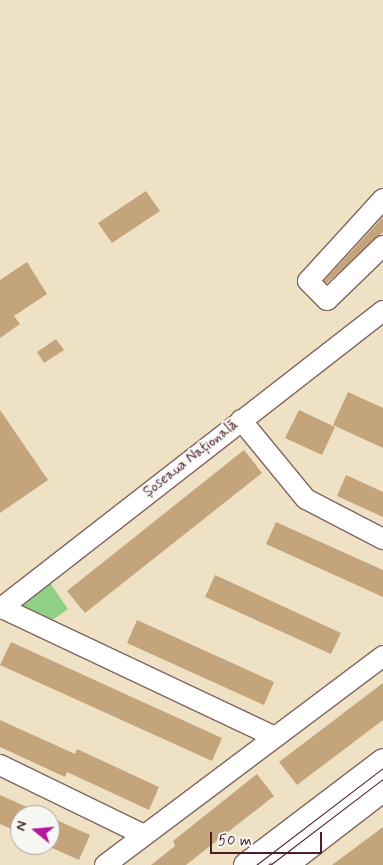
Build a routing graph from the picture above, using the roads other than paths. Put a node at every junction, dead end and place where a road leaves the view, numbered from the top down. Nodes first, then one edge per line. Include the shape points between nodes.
1 (383, 199) edge
2 (383, 246) edge
3 (383, 311) edge
4 (241, 420) junction
5 (383, 539) edge
6 (1, 609) edge
7 (383, 656) edge
8 (274, 737) junction
9 (383, 761) edge
10 (0, 765) edge
11 (383, 788) edge
12 (144, 835) junction
13 (105, 865) edge
14 (246, 865) edge
15 (282, 865) edge

1 - 2 street via 308,280 327,300
3 - 4 street, Șoseaua Națională
4 - 5 street via 306,499
4 - 6 street, Șoseaua Națională
6 - 8 street
7 - 8 street
8 - 12 street
9 - 14 main road
10 - 12 street
11 - 15 main road
12 - 13 street

